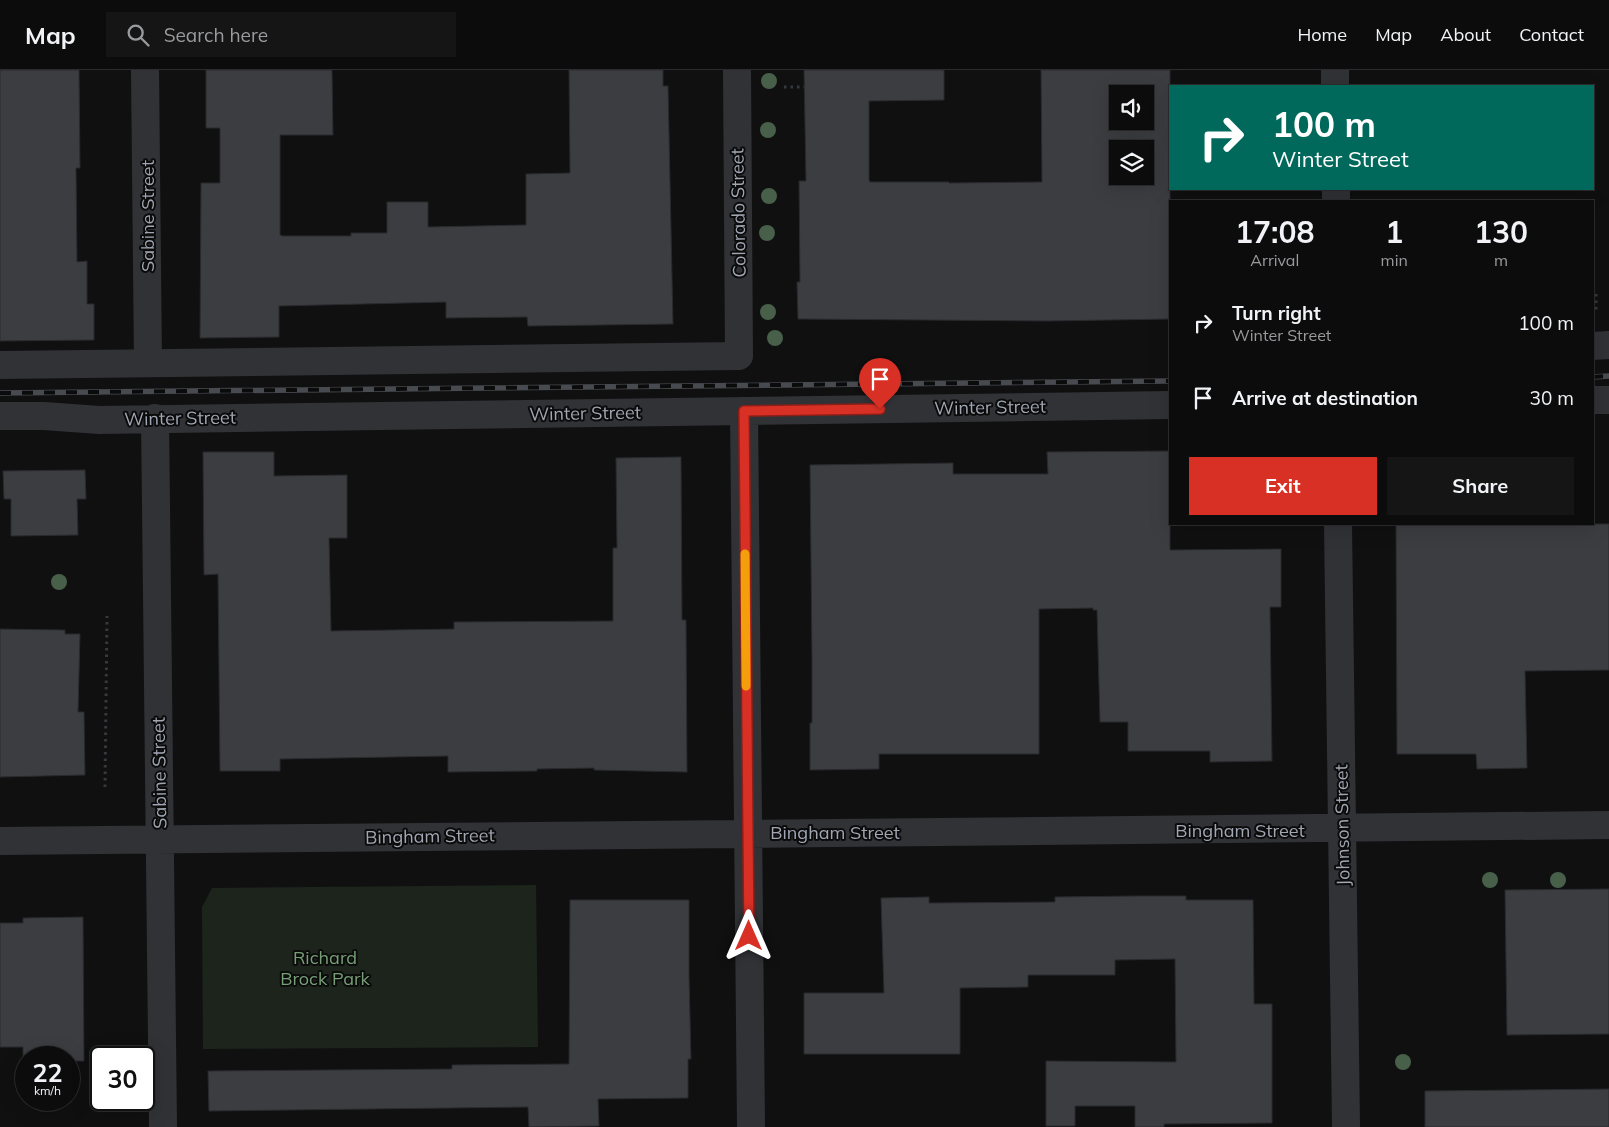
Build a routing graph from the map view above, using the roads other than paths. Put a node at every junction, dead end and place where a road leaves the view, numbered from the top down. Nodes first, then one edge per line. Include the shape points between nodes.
1 (145, 70) edge
2 (737, 70) edge
3 (1335, 70) edge
4 (1335, 85) edge
5 (1594, 334) edge
6 (1609, 345) edge
7 (148, 363) junction
8 (0, 365) edge
9 (1594, 400) edge
10 (1609, 400) edge
11 (1169, 405) edge
12 (744, 411) junction
13 (0, 416) edge
14 (155, 418) junction
15 (1338, 525) edge
16 (1609, 825) edge
17 (1342, 829) junction
18 (748, 833) junction
19 (160, 839) junction
20 (0, 841) edge
21 (163, 1127) edge
22 (751, 1127) edge
23 (1346, 1127) edge

1 - 7 street, Sabine Street
2 - 7 street, Colorado Street via 739,356
3 - 4 street
5 - 6 street
7 - 8 street
9 - 10 street
11 - 12 street, Winter Street
12 - 14 street, Winter Street
12 - 18 street
13 - 14 street, Winter Street via 99,420
14 - 19 street, Sabine Street
15 - 17 street, Johnson Street
16 - 17 street, Bingham Street
17 - 18 street, Bingham Street
17 - 23 street, Johnson Street
18 - 19 street, Bingham Street
18 - 22 street
19 - 20 street, Bingham Street
19 - 21 street, Sabine Street

